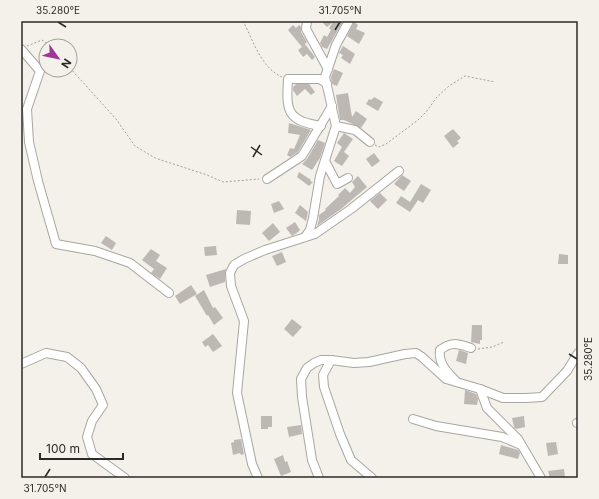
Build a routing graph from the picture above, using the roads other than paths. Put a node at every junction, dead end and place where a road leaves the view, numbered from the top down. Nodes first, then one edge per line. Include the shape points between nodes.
1 (307, 21) edge
2 (349, 21) edge
3 (21, 48) edge
4 (328, 69) junction
5 (327, 84) junction
6 (332, 106) junction
7 (321, 126) junction
8 (336, 126) junction
9 (370, 142) road end
10 (325, 161) junction
11 (399, 171) dead end
12 (348, 178) dead end
13 (267, 179) road end
14 (305, 237) junction
15 (169, 293) dead end
16 (471, 348) road end
17 (578, 353) edge
18 (331, 360) junction
19 (21, 364) edge
20 (459, 384) junction
21 (480, 390) junction
22 (413, 419) dead end
23 (521, 445) junction
24 (125, 478) edge
25 (258, 478) edge
26 (318, 478) edge
27 (372, 478) edge
28 (541, 478) edge

1 - 4 street via 306,29
2 - 4 street via 336,45
3 - 15 street via 40,71 28,110 29,142 56,244 95,251 130,263
4 - 5 street
5 - 6 street
5 - 7 street via 320,79 288,79 290,113 299,121
6 - 7 street
6 - 8 street
7 - 13 street via 302,156
8 - 9 street via 355,130
8 - 10 street
10 - 12 street via 337,184
10 - 14 street via 310,230
11 - 14 street via 327,226
14 - 25 street via 244,259 234,265 230,273 231,286 244,321 237,394 252,464
16 - 20 street via 454,343 440,350 442,365
17 - 21 street via 567,371 542,397 503,398
18 - 20 street via 369,362 416,353 446,379
18 - 26 street via 314,363 307,368 301,379 312,460
18 - 27 street via 323,375 324,388 351,460
19 - 24 street via 46,354 67,357 81,368 96,389 103,405 92,421 88,437 92,454
20 - 21 street
21 - 23 street via 487,408
22 - 23 street via 436,426 502,438
23 - 28 street

